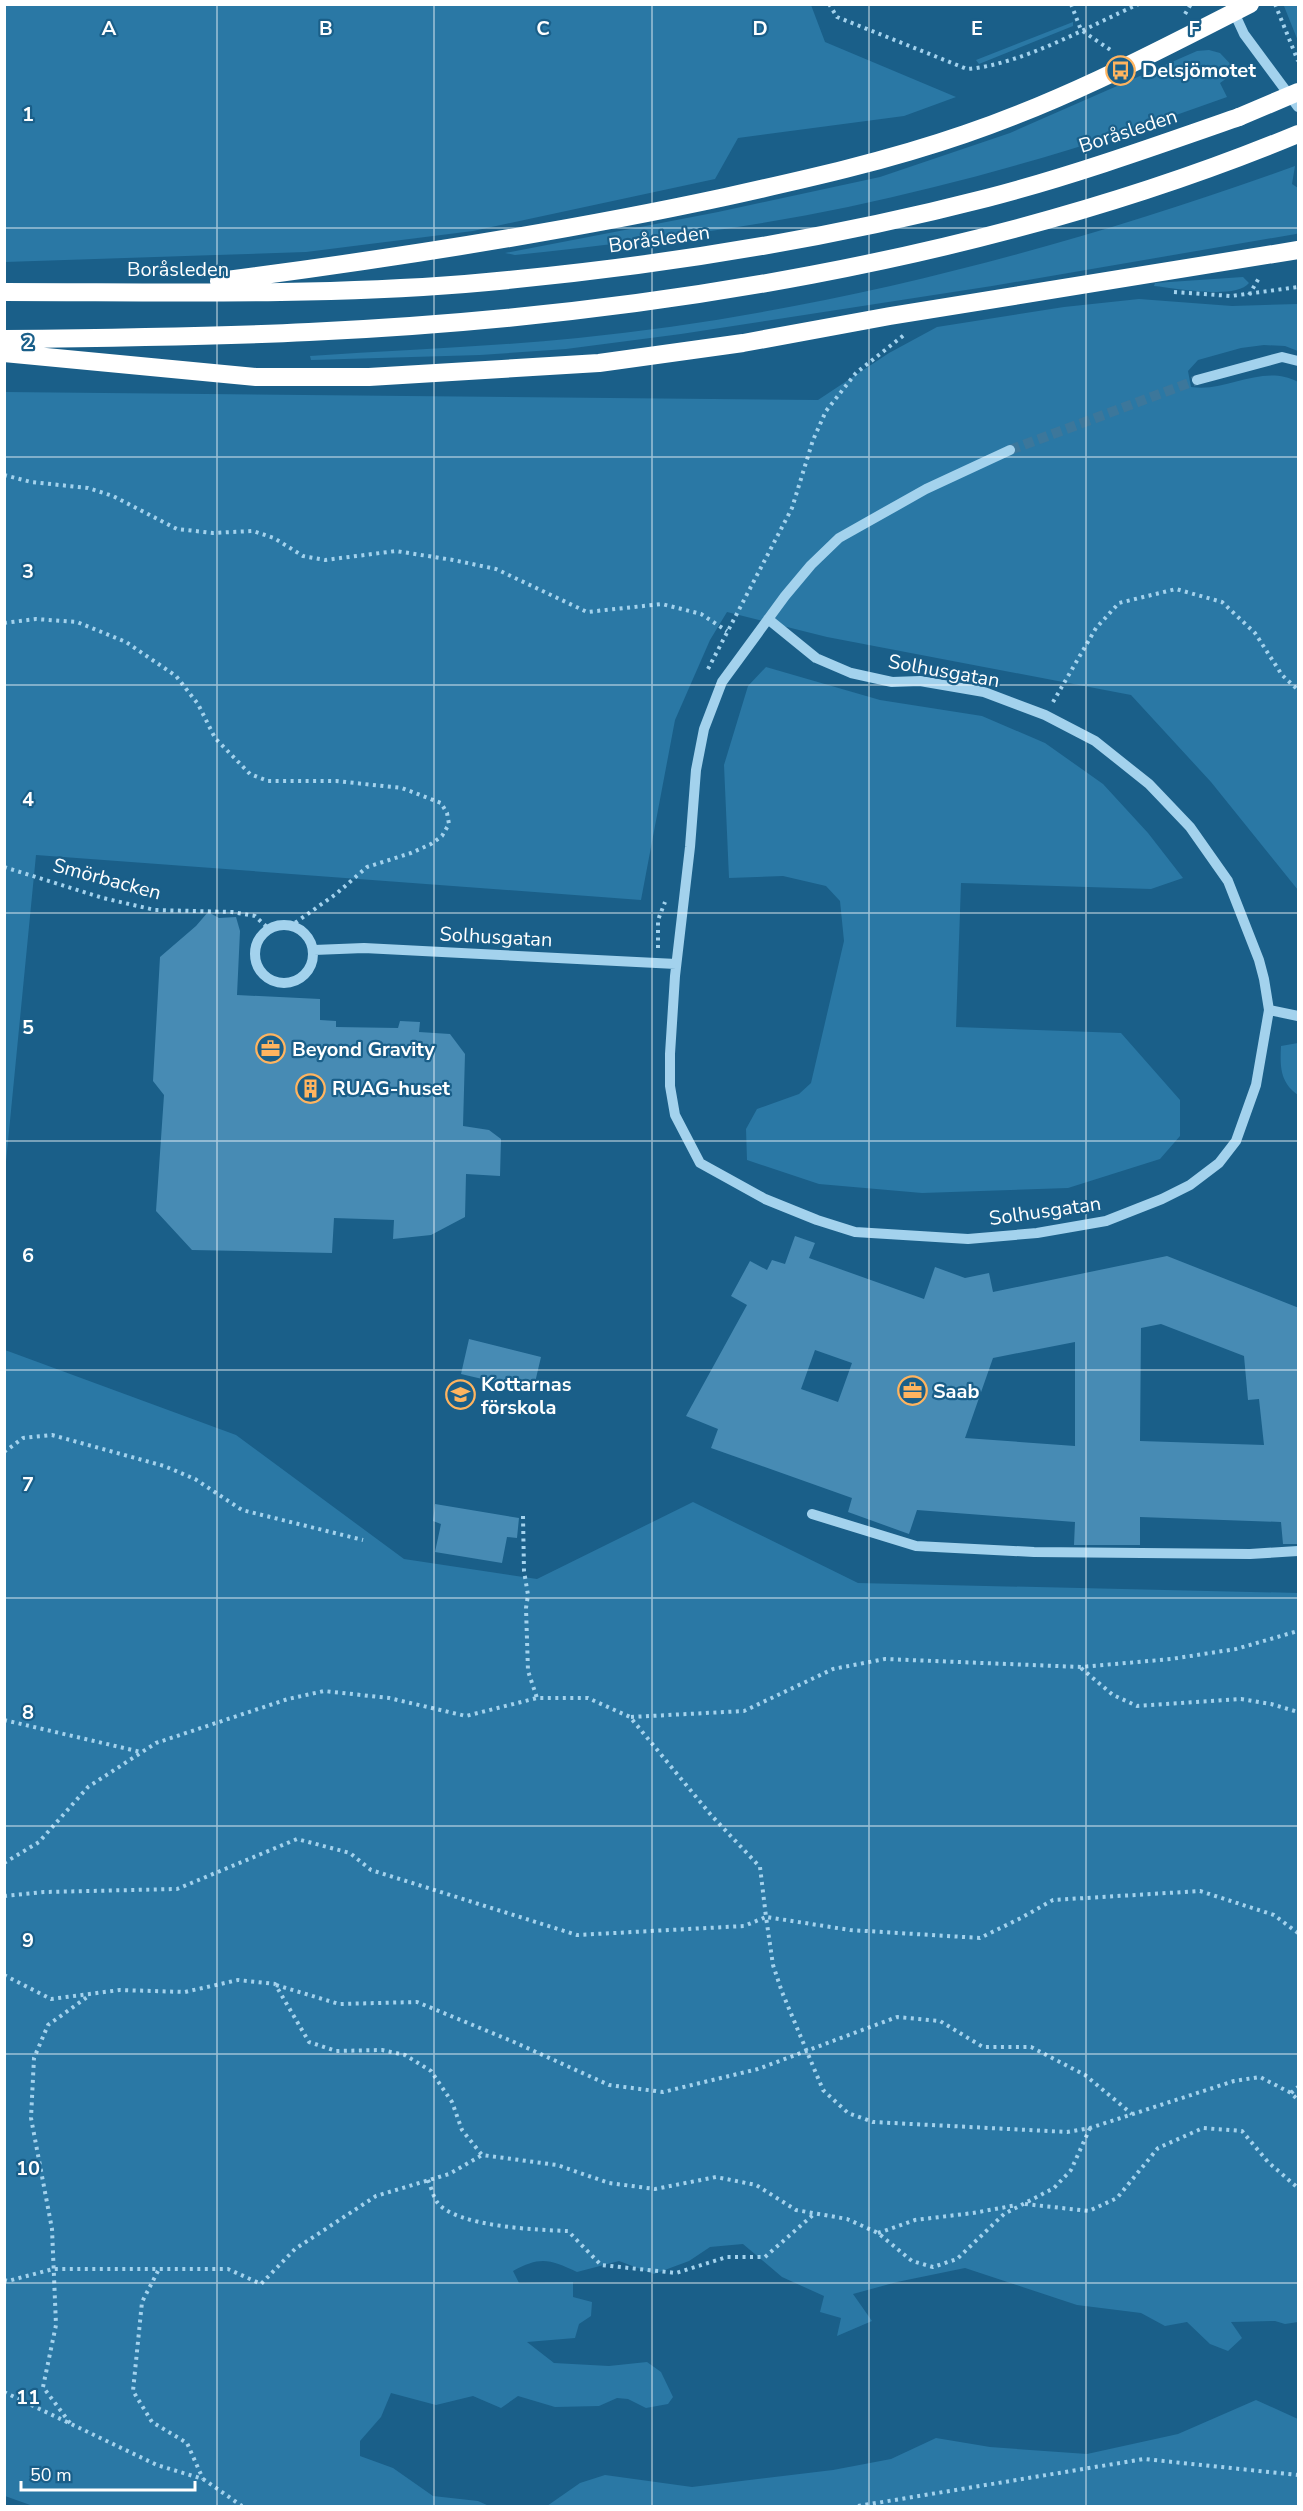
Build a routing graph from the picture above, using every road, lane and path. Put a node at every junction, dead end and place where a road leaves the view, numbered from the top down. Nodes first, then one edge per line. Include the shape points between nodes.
1 (829, 4) edge
2 (1071, 4) edge
3 (1139, 4) edge
4 (1275, 4) edge
5 (1238, 7) edge
6 (1081, 30) junction
7 (1118, 49) dead end
8 (1299, 61) edge
9 (1299, 93) edge
10 (1299, 107) edge
11 (1299, 135) edge
12 (1299, 250) edge
13 (4, 292) edge
14 (143, 292) junction
15 (4, 339) edge
16 (4, 353) edge
17 (1299, 361) edge
18 (1197, 380) tunnel mouth
19 (1010, 450) tunnel mouth
20 (4, 476) edge
21 (768, 619) junction
22 (4, 623) edge
23 (727, 631) dead end
24 (1299, 690) edge
25 (1046, 715) junction
26 (4, 867) edge
27 (292, 925) junction
28 (269, 929) junction
29 (314, 950) junction
30 (676, 964) junction
31 (1269, 1010) junction
32 (1299, 1016) edge
33 (4, 1452) edge
34 (812, 1514) dead end
35 (523, 1516) dead end
36 (363, 1540) dead end
37 (1299, 1551) edge
38 (1299, 1631) edge
39 (1081, 1667) junction
40 (537, 1698) junction
41 (1299, 1712) edge
42 (630, 1717) junction
43 (4, 1720) edge
44 (142, 1752) junction
45 (4, 1863) edge
46 (4, 1896) edge
47 (766, 1917) junction
48 (1299, 1933) edge
49 (4, 1975) edge
50 (275, 1984) junction
51 (92, 1993) junction
52 (807, 2051) junction
53 (1299, 2087) edge
54 (1291, 2093) junction
55 (1299, 2100) edge
56 (1132, 2114) junction
57 (1090, 2128) junction
58 (482, 2155) junction
59 (428, 2180) junction
60 (1299, 2188) edge
61 (1023, 2204) junction
62 (815, 2213) junction
63 (878, 2233) junction
64 (53, 2269) junction
65 (158, 2271) junction
66 (4, 2280) edge
67 (4, 2392) edge
68 (70, 2423) junction
69 (1299, 2475) edge
70 (203, 2479) junction
71 (242, 2506) edge
72 (858, 2506) edge

1 - 6 path via 837,17 967,69 1034,51
2 - 6 path
3 - 6 path
4 - 8 path
5 - 10 street via 1244,34
5 - 14 highway via 1056,100 964,134 835,172 669,209 511,238
6 - 7 path via 1109,51
9 - 14 highway, Boråsleden, bridge via 1111,162 987,198 748,249 462,284
11 - 15 highway via 1125,197 1009,231 873,262 680,296 598,308 322,331
12 - 16 highway via 743,343 577,364 369,377 256,377
13 - 14 highway, Boråsleden
17 - 18 street via 1282,357
19 - 21 street, Solhusgatan via 917,493 839,538 811,565
20 - 23 path via 88,488 113,496 177,530 213,534 253,531 274,538 303,556 325,560 396,551 453,560 496,569 587,612 662,604 700,614
21 - 25 street, Solhusgatan via 816,658 851,673 892,682 920,681 984,692
21 - 30 street, Solhusgatan via 722,682 704,729 696,770
22 - 27 path via 36,619 77,622 126,642 176,676 198,704 215,738 250,774 268,781 336,781 402,788 441,803 449,824 442,836 411,853 367,867
24 - 25 path via 1282,675 1256,633 1222,602 1176,589 1119,603 1096,628
25 - 31 street, Solhusgatan via 1095,741 1149,784 1190,827 1228,881 1262,970
26 - 28 path, Smörbacken via 155,910 255,916
27 - 28 street
27 - 29 street via 310,939
28 - 29 street via 261,936 255,958 266,978 288,984 299,980 308,972
29 - 30 street, Solhusgatan via 364,948
30 - 31 street, Solhusgatan via 670,1086 675,1115 699,1163 765,1199 855,1232 968,1239 1037,1233 1106,1221 1190,1185 1219,1163 1236,1141 1256,1085
31 - 32 street
33 - 36 path via 23,1438 52,1435 164,1466 195,1479 242,1510
34 - 37 street via 916,1546 1034,1552
35 - 40 path via 528,1671
38 - 39 path via 1225,1651
39 - 41 path via 1113,1695 1137,1706 1241,1700
39 - 42 path via 885,1659 833,1669 744,1711
40 - 42 path via 588,1698
40 - 44 path via 466,1716 388,1698 324,1691 288,1699 156,1743
42 - 47 path via 760,1867
43 - 44 path
44 - 45 path via 88,1787 39,1842
46 - 47 path via 177,1889 297,1839 350,1853 371,1870 577,1935 744,1926
47 - 48 path via 850,1930 980,1938 1053,1900 1200,1891 1274,1915
47 - 52 path via 773,1965
49 - 51 path via 51,1999
50 - 51 path via 238,1980 185,1992
50 - 52 path via 339,2004 417,2002 609,2085 663,2091 758,2069
50 - 58 path via 309,2042 336,2051 382,2050 405,2055 431,2071 452,2102 462,2130
51 - 64 path via 48,2025 34,2058 31,2118 52,2229
52 - 56 path via 897,2017 940,2021 983,2047 1031,2047 1085,2075
52 - 57 path via 823,2090 848,2113 873,2122 1067,2132
53 - 54 path
54 - 55 path
54 - 56 path via 1260,2077 1234,2080
56 - 57 path
57 - 61 path via 1071,2170 1054,2188
58 - 59 path via 449,2174
58 - 62 path via 557,2165 609,2183 655,2189 716,2177 756,2185 796,2210
59 - 62 path via 438,2203 462,2218 516,2229 568,2231 601,2265 676,2273 728,2257 765,2257
59 - 65 path via 376,2196 295,2249 261,2284 228,2270
60 - 61 path via 1268,2162 1242,2131 1203,2128 1158,2148 1117,2198 1089,2211
61 - 63 path via 915,2220
61 - 63 path via 1004,2214 957,2259 933,2267 912,2261
62 - 63 path via 847,2219
64 - 65 path
64 - 66 path
64 - 68 path via 56,2325 43,2387
65 - 70 path via 142,2302 133,2391 152,2422 187,2443
67 - 68 path
68 - 70 path via 157,2465
69 - 72 path via 1144,2459
70 - 71 path

